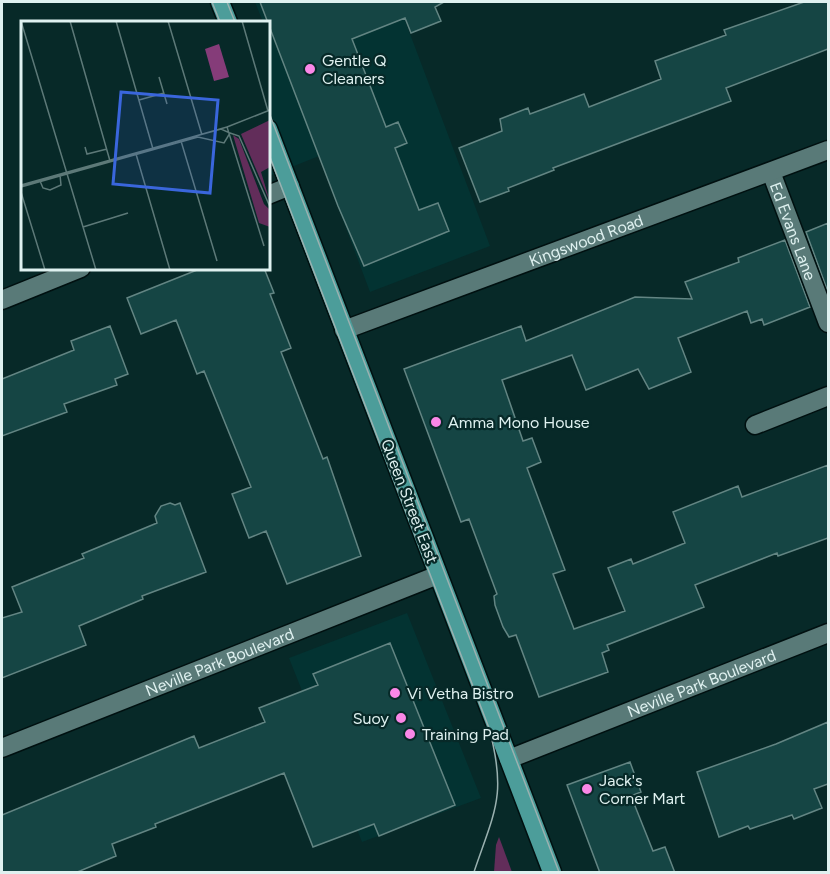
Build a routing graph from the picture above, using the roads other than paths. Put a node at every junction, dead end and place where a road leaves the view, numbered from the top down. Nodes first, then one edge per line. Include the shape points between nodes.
1 (220, 2) edge
2 (228, 21) edge
3 (270, 134) edge
4 (828, 150) edge
5 (771, 172) junction
6 (290, 186) junction
7 (270, 194) edge
8 (76, 270) edge
9 (2, 300) edge
10 (828, 323) edge
11 (344, 330) junction
12 (828, 396) edge
13 (755, 425) dead end
14 (438, 576) junction
15 (828, 633) edge
16 (2, 748) edge
17 (509, 759) junction
18 (552, 873) edge

1 - 2 main road
3 - 6 main road, Queen Street East
4 - 5 street, Kingswood Road
5 - 10 street, Ed Evans Lane
5 - 11 street, Kingswood Road
6 - 7 street
6 - 11 main road, Queen Street East
8 - 9 street
11 - 14 main road, Queen Street East
12 - 13 street
14 - 16 street, Neville Park Boulevard
14 - 17 main road, Queen Street East
15 - 17 street, Neville Park Boulevard
17 - 18 main road, Queen Street East

